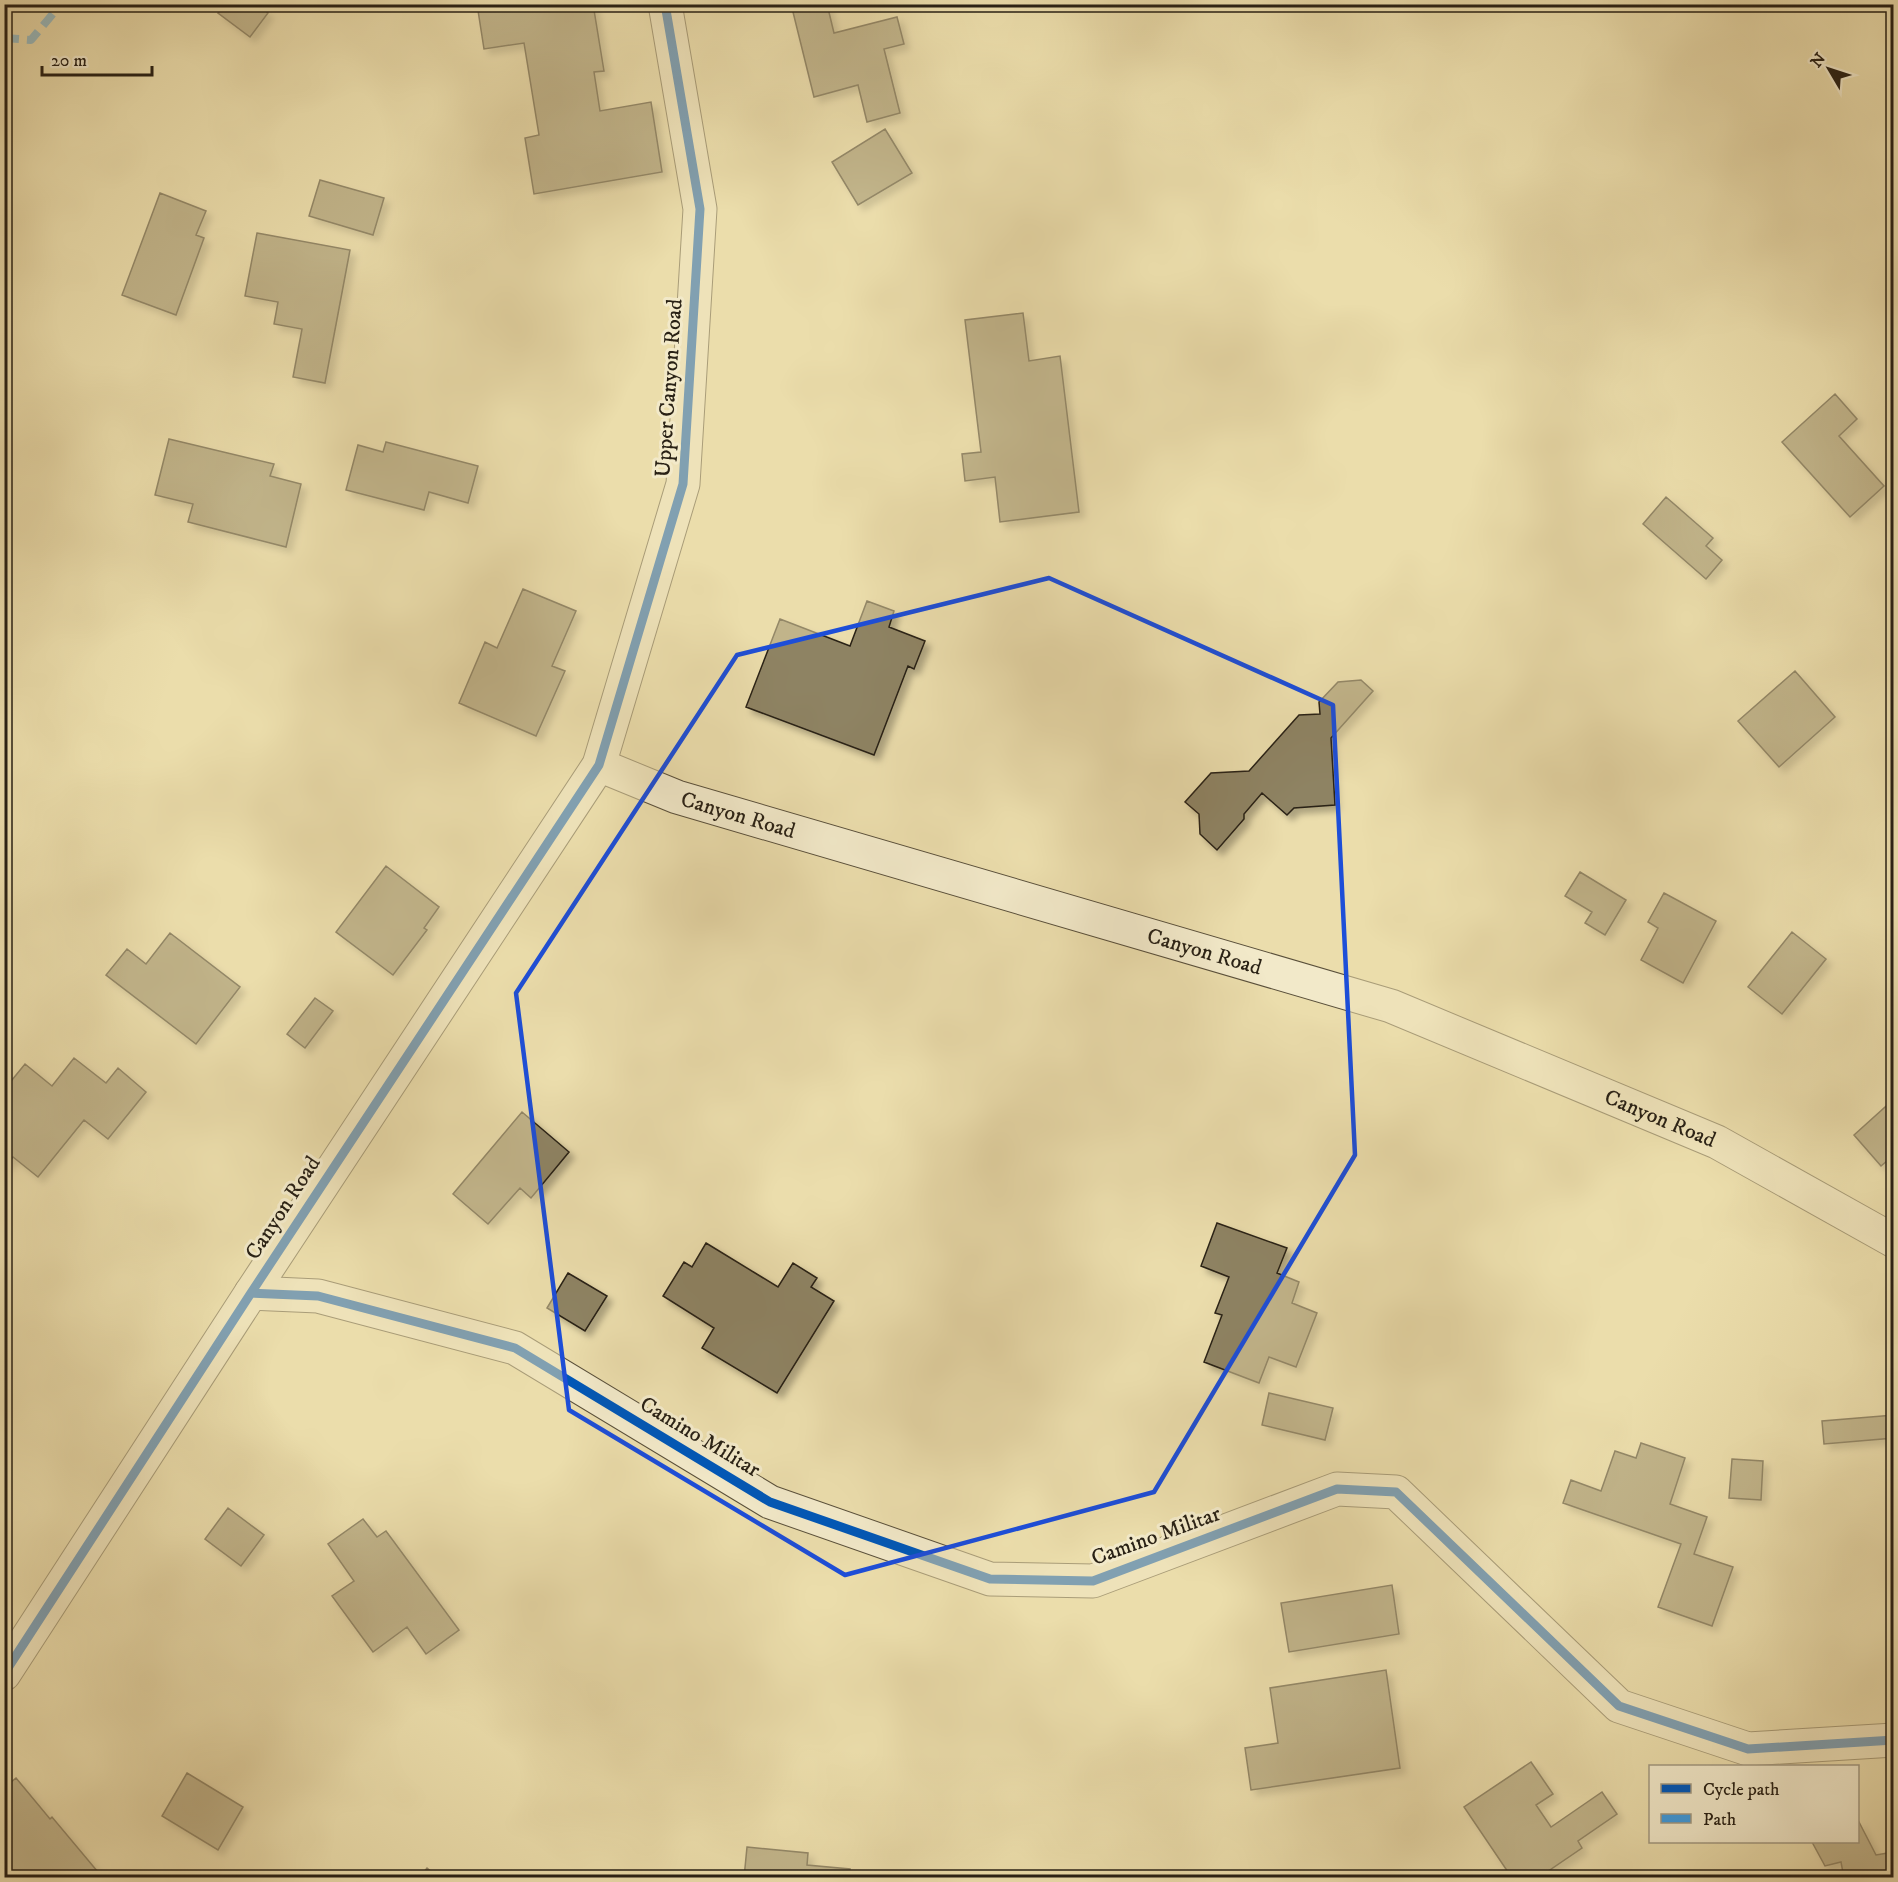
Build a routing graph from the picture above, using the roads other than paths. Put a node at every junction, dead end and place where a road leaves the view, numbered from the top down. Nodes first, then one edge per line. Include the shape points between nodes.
1 (665, 4) edge
2 (599, 765) junction
3 (1893, 1241) edge
4 (251, 1293) junction
5 (4, 1674) edge
6 (1893, 1740) edge

1 - 2 street, Upper Canyon Road via 700,209 683,484
2 - 3 street, Canyon Road via 677,796 1391,1006 1717,1142
2 - 4 street, Canyon Road
4 - 5 street, Canyon Road
4 - 6 street, Camino Militar via 318,1296 515,1348 770,1502 990,1579 1093,1581 1337,1489 1396,1492 1619,1706 1748,1749

